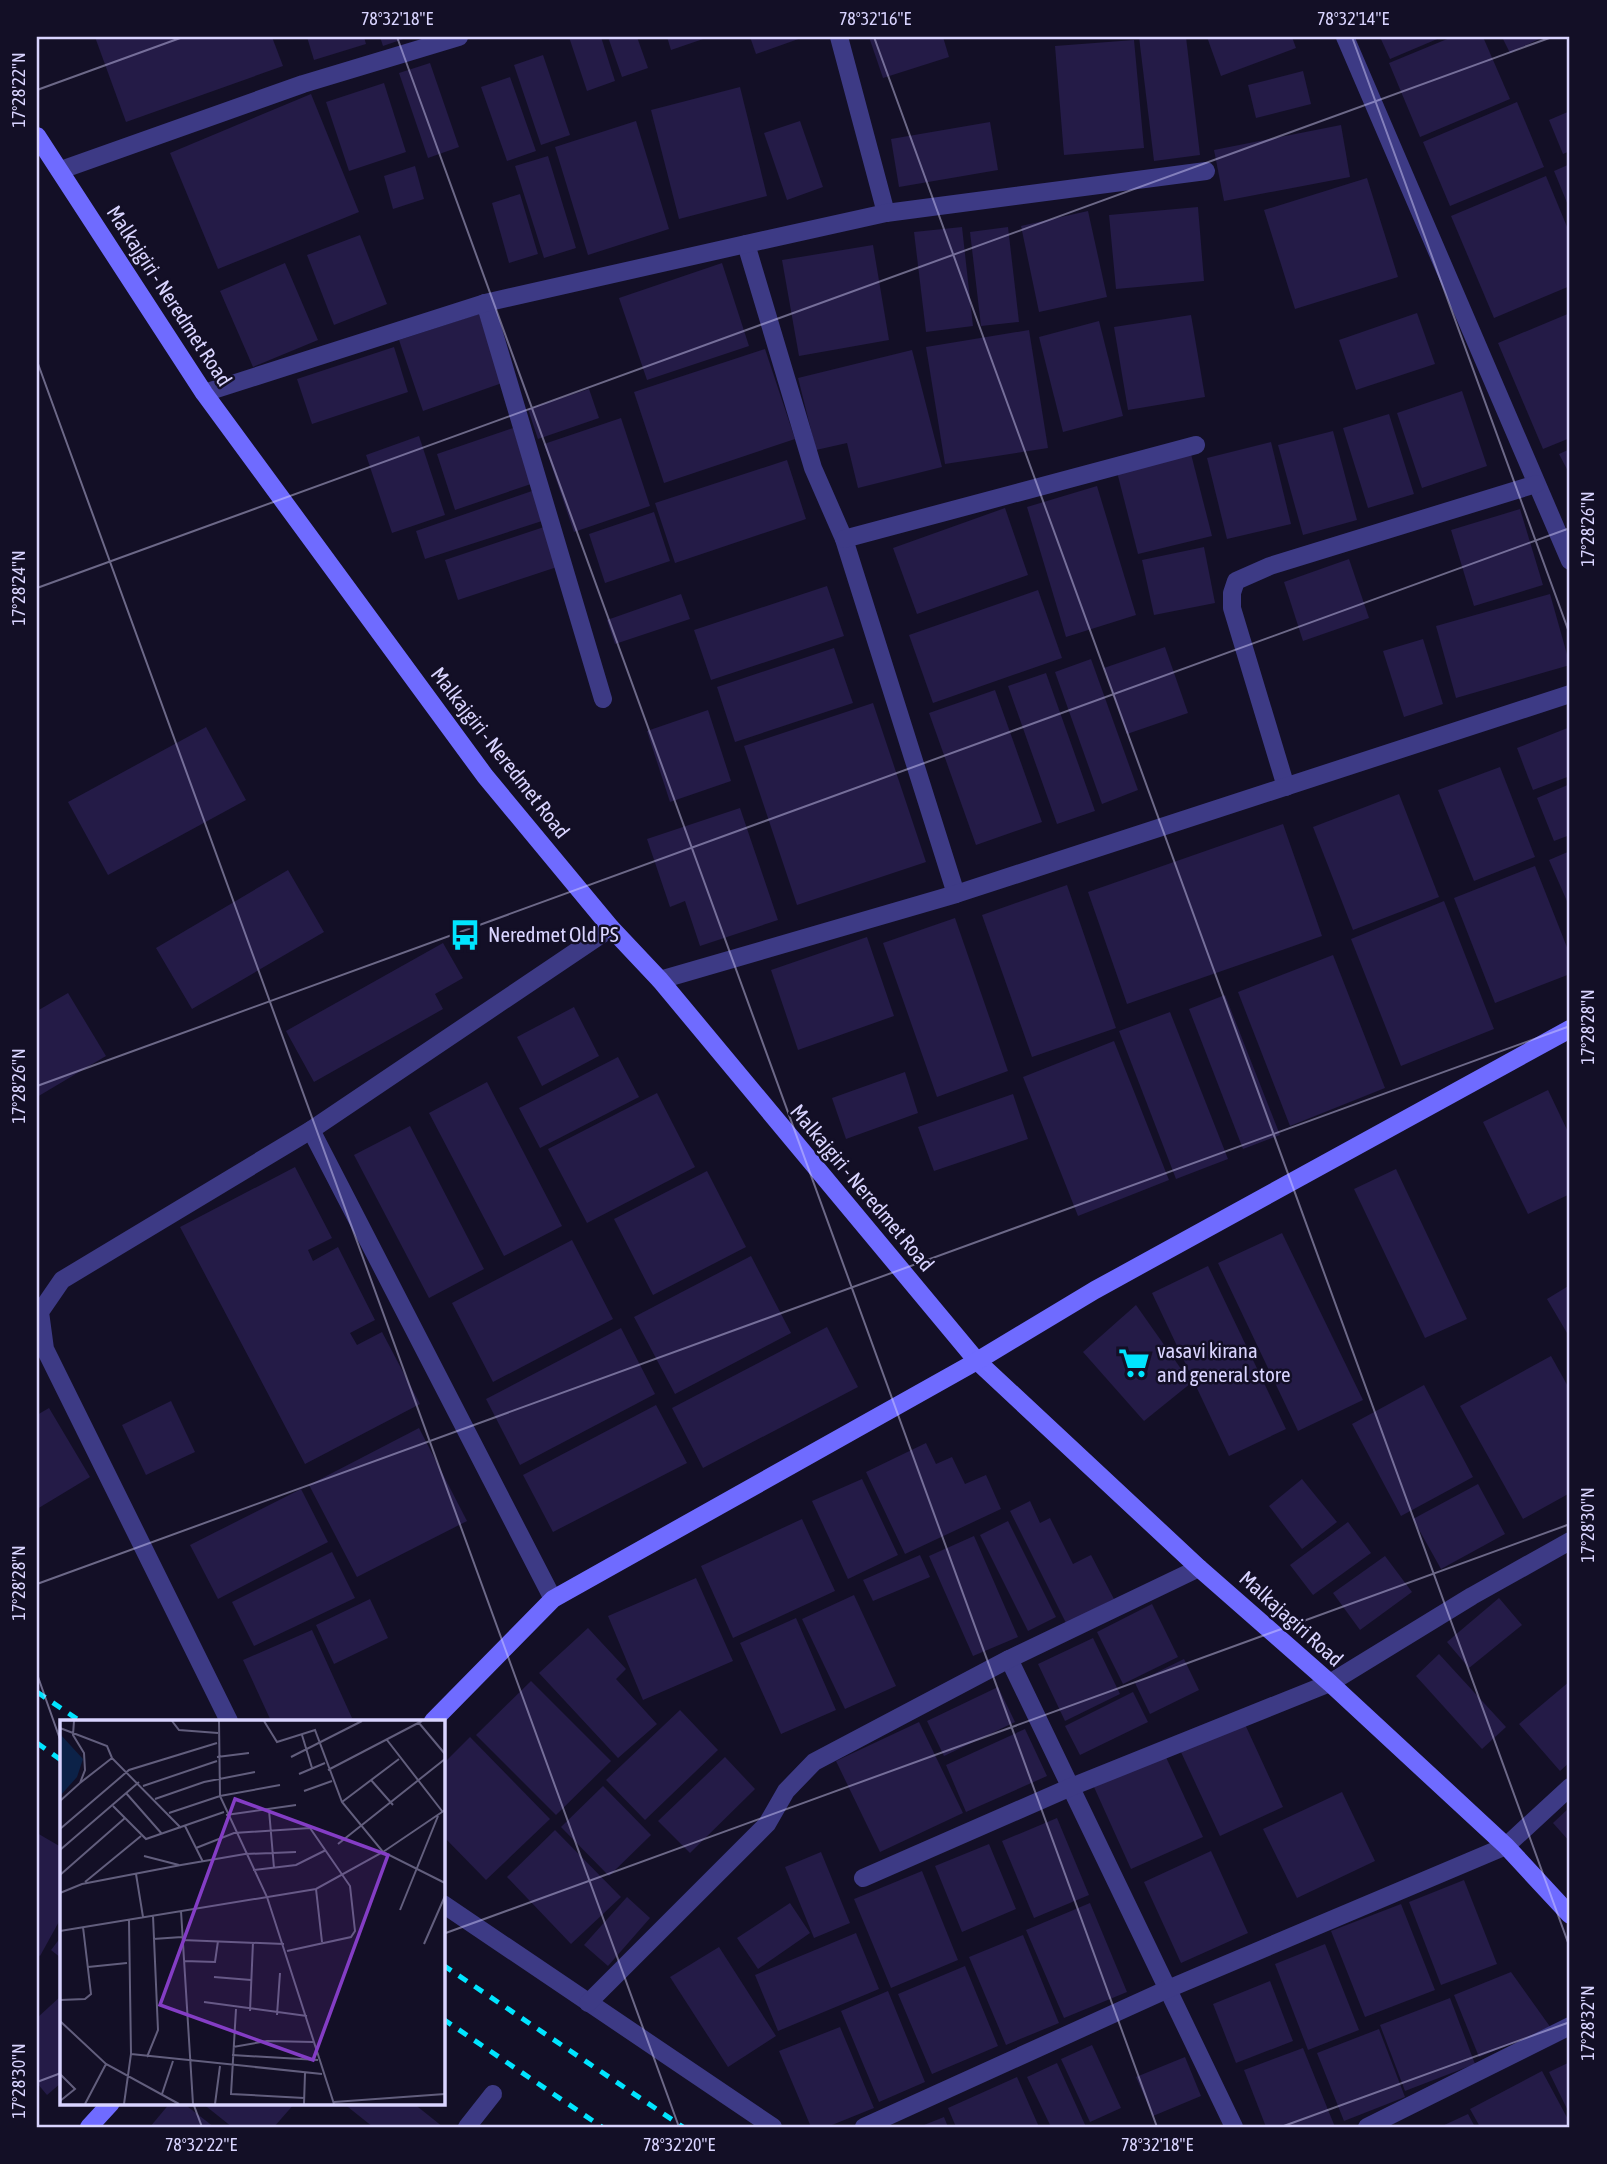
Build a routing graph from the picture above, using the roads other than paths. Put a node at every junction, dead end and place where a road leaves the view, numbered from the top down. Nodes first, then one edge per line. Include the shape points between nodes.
1 (459, 37) edge
2 (839, 37) edge
3 (1345, 37) edge
4 (37, 136) edge
5 (61, 170) junction
6 (1206, 171) dead end
7 (886, 213) junction
8 (746, 244) junction
9 (485, 303) junction
10 (204, 393) junction
11 (1196, 444) dead end
12 (1536, 484) junction
13 (844, 539) junction
14 (1570, 561) edge
15 (1570, 694) edge
16 (603, 699) dead end
17 (1286, 787) junction
18 (956, 894) junction
19 (611, 928) junction
20 (660, 980) junction
21 (1570, 1029) edge
22 (311, 1130) junction
23 (977, 1361) junction
24 (1570, 1541) edge
25 (1199, 1568) junction
26 (553, 1600) junction
27 (1009, 1659) junction
28 (1330, 1683) junction
29 (229, 1720) edge
30 (434, 1720) edge
31 (1071, 1787) junction
32 (1570, 1787) edge
33 (1506, 1846) junction
34 (863, 1878) dead end
35 (444, 1905) edge
36 (1570, 1915) edge
37 (1168, 1989) junction
38 (588, 2003) junction
39 (1570, 2026) edge
40 (493, 2094) dead end
41 (110, 2104) edge
42 (89, 2127) edge
43 (467, 2127) edge
44 (773, 2127) edge
45 (864, 2127) edge
46 (1234, 2127) edge
47 (1367, 2127) edge

1 - 5 street via 303,84
2 - 7 street
3 - 12 street
4 - 5 main road, Malkajgiri - Neredmet Road
5 - 10 main road, Malkajgiri - Neredmet Road
6 - 7 street
7 - 8 street
8 - 9 street
8 - 13 street via 813,468
9 - 10 street
9 - 16 street
10 - 19 main road, Malkajgiri - Neredmet Road via 485,776
11 - 13 street
12 - 14 street
12 - 17 street via 1270,566 1236,581 1232,608
13 - 18 street
15 - 17 street
17 - 18 street
18 - 20 street
19 - 20 main road, Malkajgiri - Neredmet Road
19 - 22 street
20 - 23 main road, Malkajgiri - Neredmet Road
21 - 23 main road via 1096,1290
22 - 26 street
22 - 29 street via 62,1280 40,1312 45,1349
23 - 25 main road, Malkajagiri Road
23 - 26 main road
24 - 28 street
25 - 27 street
25 - 28 main road, Malkajagiri Road
26 - 30 main road
27 - 31 street
27 - 38 street via 814,1762 786,1791 767,1824
28 - 31 street
28 - 33 main road, Malkajagiri Road
31 - 34 street
31 - 37 street
32 - 33 street
33 - 36 main road, Malkajagiri Road
33 - 37 street
35 - 38 street
37 - 45 street
37 - 46 street
38 - 44 street
39 - 47 street
40 - 43 street
41 - 42 main road

